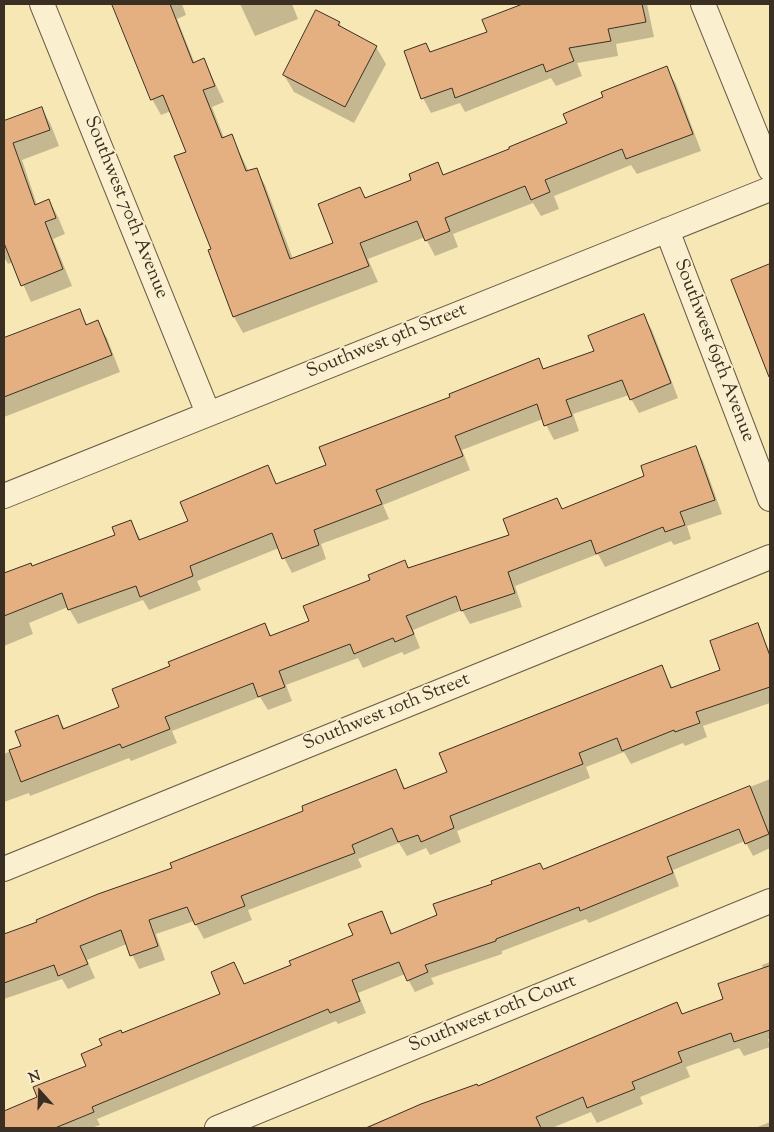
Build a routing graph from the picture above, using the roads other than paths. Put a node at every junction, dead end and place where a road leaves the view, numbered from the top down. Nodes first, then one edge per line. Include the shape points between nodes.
1 (42, 4) edge
2 (703, 4) edge
3 (770, 169) edge
4 (770, 189) edge
5 (667, 230) junction
6 (208, 413) junction
7 (4, 496) edge
8 (770, 499) edge
9 (770, 557) edge
10 (4, 869) edge
11 (770, 901) edge
12 (217, 1128) edge

1 - 6 street, Southwest 70th Avenue
2 - 3 street
4 - 5 street, Southwest 9th Street
5 - 6 street, Southwest 9th Street
5 - 8 street, Southwest 69th Avenue
6 - 7 street, Southwest 9th Street
9 - 10 street, Southwest 10th Street
11 - 12 street, Southwest 10th Court

